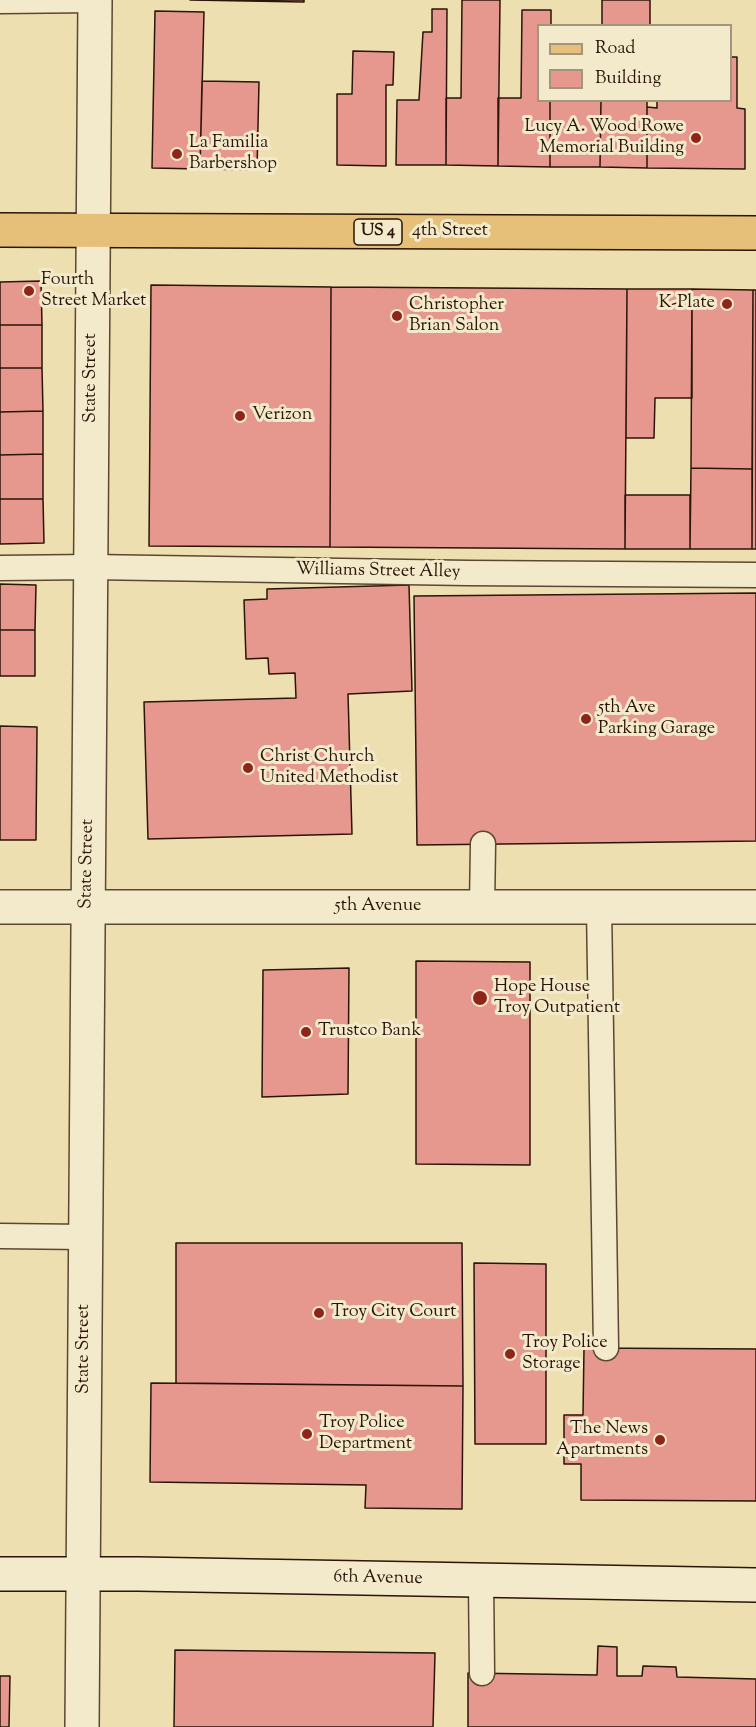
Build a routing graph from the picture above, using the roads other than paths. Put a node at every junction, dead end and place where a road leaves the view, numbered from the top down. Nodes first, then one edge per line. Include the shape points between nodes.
1 (95, 0) edge
2 (0, 1) edge
3 (0, 230) edge
4 (93, 230) junction
5 (756, 233) edge
6 (91, 567) junction
7 (0, 568) edge
8 (756, 575) edge
9 (483, 844) dead end
10 (0, 907) edge
11 (482, 907) junction
12 (599, 907) junction
13 (756, 907) edge
14 (88, 908) junction
15 (0, 1236) edge
16 (85, 1237) junction
17 (606, 1348) dead end
18 (83, 1573) junction
19 (0, 1574) edge
20 (481, 1581) junction
21 (756, 1585) edge
22 (482, 1673) dead end
23 (82, 1727) edge

1 - 2 lane
1 - 4 street, State Street
3 - 4 main road, 4th Street / US 4
4 - 5 main road, 4th Street / US 4
4 - 6 street, State Street
6 - 7 lane, Williams Street Alley
6 - 8 lane, Williams Street Alley via 468,585
6 - 14 street, State Street
9 - 11 lane
10 - 14 street, 5th Avenue
11 - 12 street, 5th Avenue
11 - 14 street, 5th Avenue
12 - 13 street, 5th Avenue
12 - 17 lane
14 - 16 street, State Street
15 - 16 lane
16 - 18 street, State Street
18 - 19 street, 6th Avenue
18 - 20 street, 6th Avenue
18 - 23 street, State Street
20 - 21 street, 6th Avenue
20 - 22 lane

